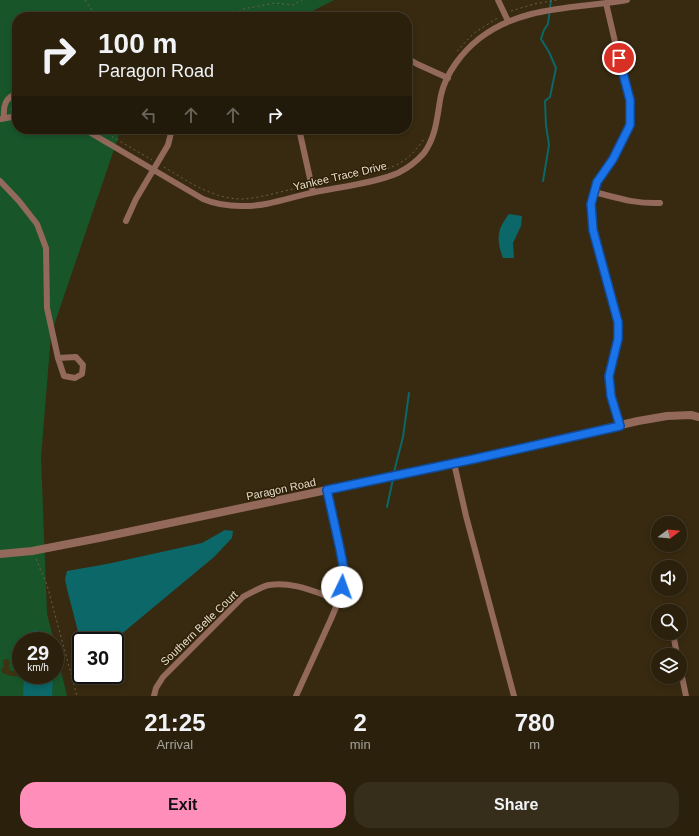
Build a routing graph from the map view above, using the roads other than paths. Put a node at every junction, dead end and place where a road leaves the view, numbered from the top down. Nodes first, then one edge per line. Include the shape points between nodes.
1 (498, 0) edge
2 (627, 0) edge
3 (606, 3) junction
4 (508, 21) junction
5 (412, 61) edge
6 (448, 78) junction
7 (12, 96) edge
8 (12, 117) edge
9 (2, 119) edge
10 (93, 134) edge
11 (171, 134) edge
12 (300, 134) edge
13 (154, 170) junction
14 (0, 181) edge
15 (313, 192) junction
16 (594, 192) junction
17 (660, 203) dead end
18 (126, 221) dead end
19 (58, 358) junction
20 (699, 417) edge
21 (620, 426) junction
22 (454, 463) junction
23 (327, 490) junction
24 (32, 551) junction
25 (0, 554) edge
26 (0, 560) edge
27 (339, 600) junction
28 (684, 684) edge
29 (154, 696) edge
30 (296, 696) edge
31 (514, 696) edge
32 (686, 696) edge

1 - 4 street
2 - 3 street, Yankee Trace Drive
3 - 4 street, Yankee Trace Drive via 541,11
3 - 16 street via 630,100 630,125 613,159 597,182
4 - 6 street, Yankee Trace Drive via 479,39 459,60
5 - 6 street
6 - 15 street, Yankee Trace Drive via 442,94 434,136 418,159 394,174
7 - 9 street via 6,101
8 - 9 street
10 - 13 street, Yankee Trace Drive
11 - 13 street via 168,145
12 - 15 street
13 - 15 street, Yankee Trace Drive via 203,198 220,204 250,206
13 - 18 street
14 - 19 street via 36,224 46,248 47,308
16 - 17 street via 627,201
16 - 21 street via 591,204 593,230 618,322 618,339 609,376 611,396
19 - 19 street via 64,376 75,378 82,374 83,365 76,357
20 - 21 street, Paragon Road via 690,414 667,416
21 - 22 street, Paragon Road
22 - 23 street, Paragon Road
22 - 31 street
23 - 24 street, Paragon Road
23 - 27 street via 344,570
24 - 25 street, Paragon Road
24 - 26 street, Paragon Road
27 - 29 street, Southern Belle Court via 284,584 268,585 256,590 243,597 162,677
27 - 30 street
28 - 32 street

